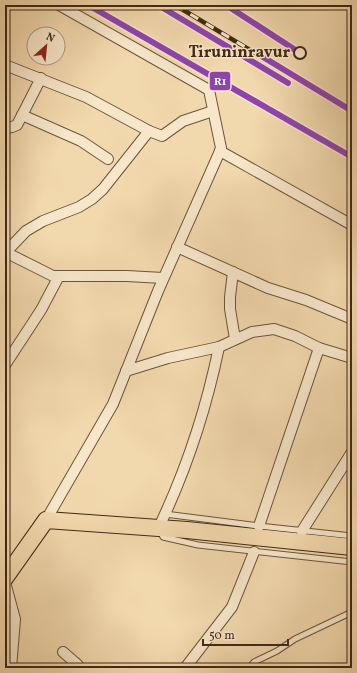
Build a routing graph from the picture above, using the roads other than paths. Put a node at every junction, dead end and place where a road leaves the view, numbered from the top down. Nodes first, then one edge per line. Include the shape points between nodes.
1 (59, 5) edge
2 (5, 65) edge
3 (41, 78) junction
4 (213, 111) junction
5 (22, 115) junction
6 (5, 128) edge
7 (149, 131) junction
8 (220, 152) junction
9 (108, 159) dead end
10 (352, 225) edge
11 (177, 247) junction
12 (6, 252) edge
13 (233, 272) junction
14 (59, 276) junction
15 (163, 278) junction
16 (352, 319) edge
17 (235, 340) junction
18 (219, 347) junction
19 (318, 348) junction
20 (352, 358) edge
21 (5, 365) edge
22 (126, 371) junction
23 (352, 452) edge
24 (166, 514) junction
25 (46, 520) junction
26 (260, 526) junction
27 (158, 529) junction
28 (302, 531) junction
29 (352, 536) edge
30 (352, 547) edge
31 (254, 552) junction
32 (352, 562) edge
33 (5, 578) edge
34 (5, 582) edge
35 (352, 612) edge
36 (63, 652) dead end
37 (11, 668) edge
38 (78, 668) edge
39 (185, 668) edge
40 (249, 668) edge

1 - 4 street via 209,90
2 - 3 street
3 - 5 street
3 - 7 street via 86,97
4 - 7 street via 183,121 162,136
4 - 8 street
5 - 6 street via 17,125
5 - 9 street via 81,141
7 - 12 street via 103,189 92,199 26,231
8 - 10 street
8 - 11 street
11 - 13 street
11 - 15 street
12 - 14 street via 53,276
13 - 16 street via 268,288
13 - 17 street via 230,308
14 - 15 street
14 - 21 street via 41,310
15 - 22 street
17 - 18 street
17 - 19 street via 252,332 274,329
18 - 22 street via 168,358
18 - 24 street via 198,431
19 - 20 street
19 - 26 street
22 - 25 street via 113,404
23 - 28 street
24 - 26 lane
24 - 27 street
25 - 27 main road
25 - 33 main road
26 - 28 lane
27 - 30 main road
27 - 31 lane via 163,537 198,545
28 - 29 lane
31 - 32 lane
31 - 39 street via 232,607
34 - 37 street via 15,619
35 - 40 lane via 295,639 254,662
36 - 38 street via 78,665

